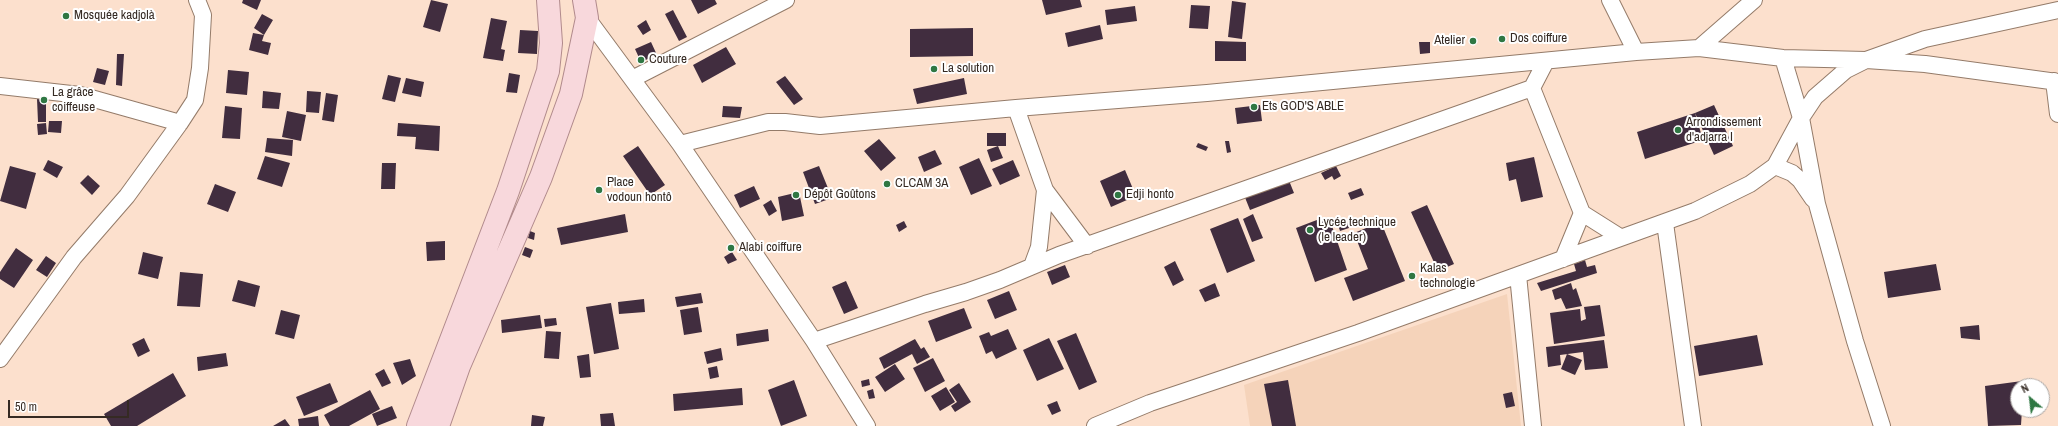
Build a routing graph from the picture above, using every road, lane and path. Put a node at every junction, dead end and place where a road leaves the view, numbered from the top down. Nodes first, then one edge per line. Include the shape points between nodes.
1 (197, 0) edge
2 (548, 0) edge
3 (786, 0) edge
4 (1610, 0) edge
5 (1754, 0) edge
6 (586, 9) edge
7 (2058, 10) edge
8 (1699, 48) junction
9 (1636, 52) junction
10 (1782, 58) junction
11 (1866, 60) junction
12 (1546, 61) junction
13 (634, 78) junction
14 (2056, 81) edge
15 (0, 86) edge
16 (1532, 88) junction
17 (1016, 108) junction
18 (2058, 114) edge
19 (1801, 118) junction
20 (180, 123) junction
21 (680, 144) junction
22 (1775, 166) junction
23 (1045, 190) junction
24 (1817, 204) junction
25 (1582, 214) junction
26 (1665, 222) junction
27 (1620, 237) junction
28 (1087, 246) junction
29 (1563, 259) junction
30 (1032, 266) junction
31 (1518, 275) junction
32 (814, 341) junction
33 (0, 359) edge
34 (418, 426) edge
35 (438, 426) edge
36 (867, 426) edge
37 (1095, 426) edge
38 (1533, 426) edge
39 (1693, 426) edge
40 (1882, 426) edge

1 - 20 street via 202,15 200,68 195,100
2 - 34 main road via 551,43 546,77 508,191
3 - 13 street
4 - 9 street
5 - 8 street
6 - 13 street
6 - 35 main road via 571,94 546,164 459,366
7 - 11 street via 1925,39
8 - 9 street
8 - 10 street
9 - 12 street
10 - 11 street
10 - 19 street
11 - 14 street via 1925,64
11 - 19 street via 1846,70 1830,83 1815,97
12 - 16 street
12 - 17 street via 1208,93
13 - 21 street
14 - 18 street
15 - 20 street via 80,95
16 - 25 street
16 - 28 street
17 - 21 street via 820,126 768,122
17 - 23 street
19 - 22 street
19 - 24 street
20 - 33 street via 127,196 74,257
21 - 32 street
22 - 24 street via 1792,173 1800,180
22 - 26 street via 1750,184 1722,199
23 - 28 street
23 - 30 street via 1041,240
24 - 40 street via 1855,341
25 - 27 street
25 - 29 street
26 - 27 street
26 - 39 street
27 - 29 street
28 - 30 street
29 - 31 street
30 - 32 street via 966,292
31 - 37 street via 1358,333 1233,373
31 - 38 street
32 - 36 street

